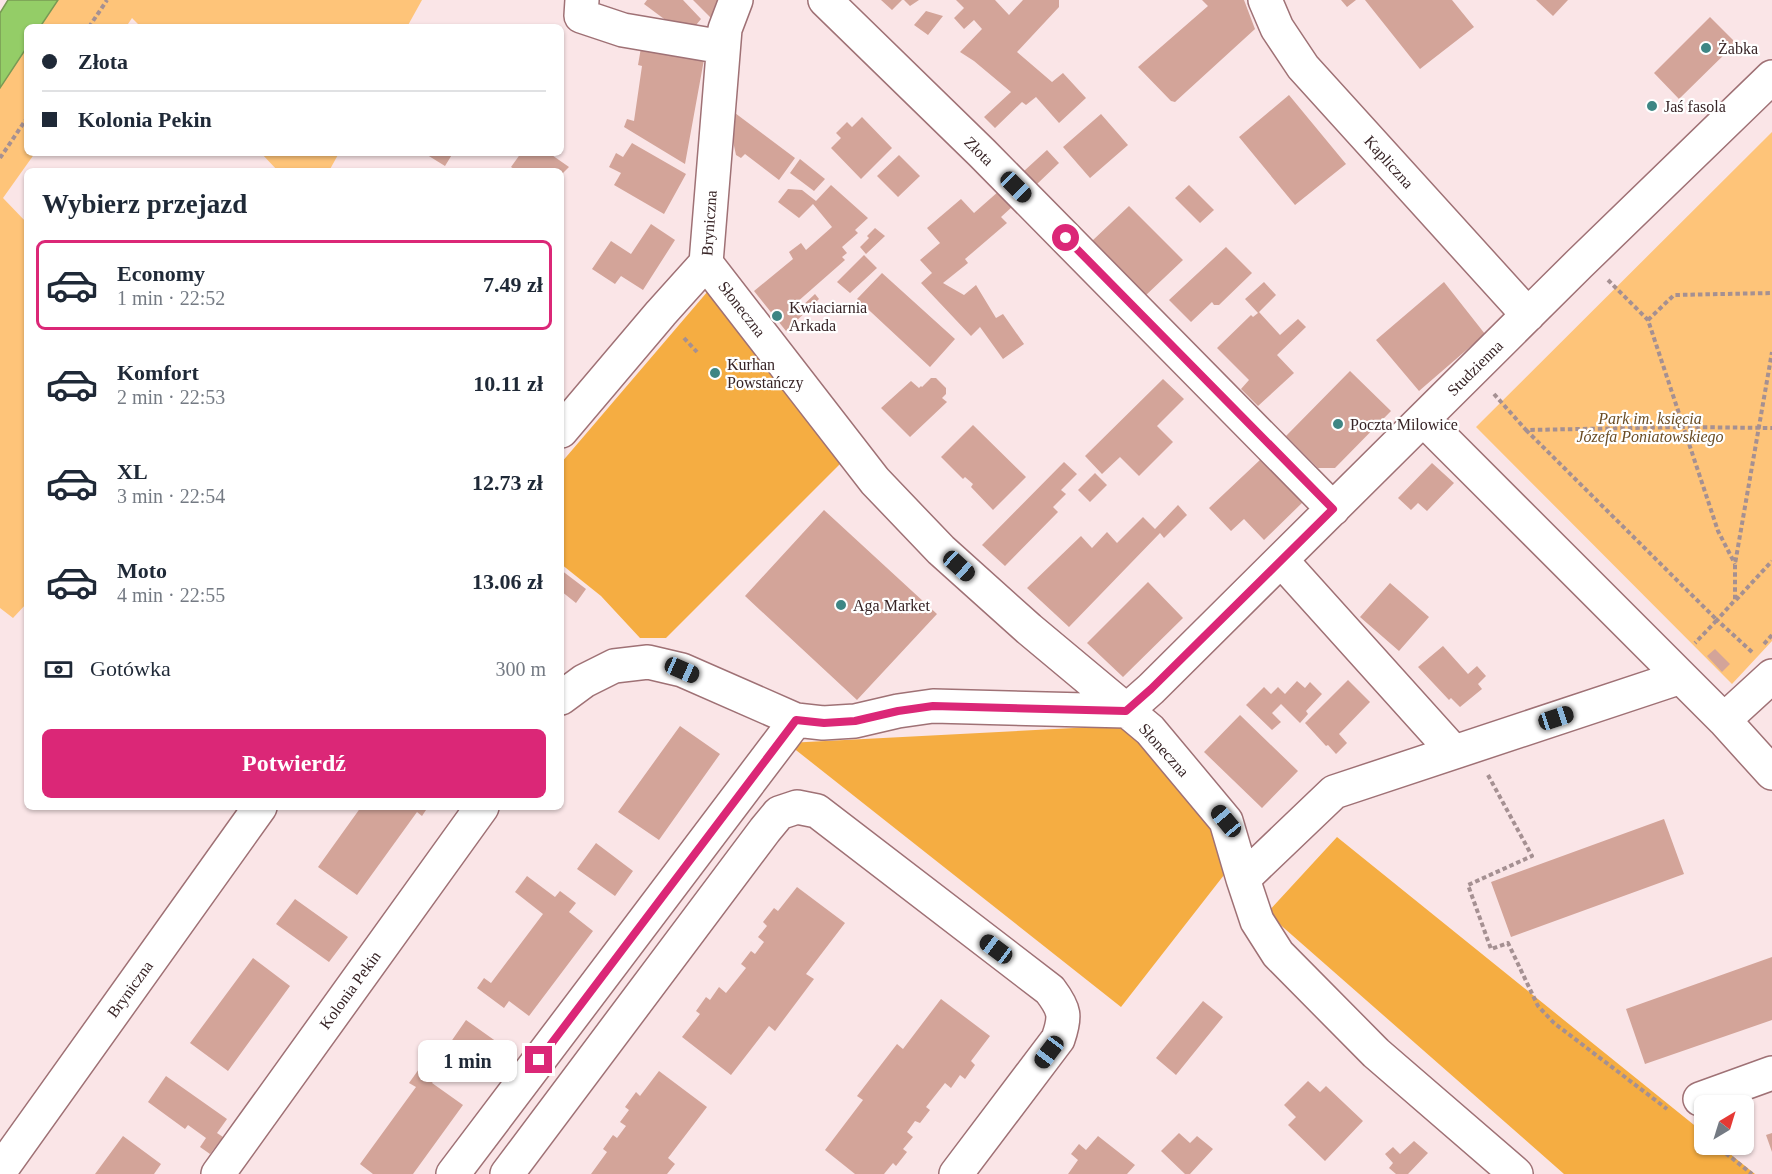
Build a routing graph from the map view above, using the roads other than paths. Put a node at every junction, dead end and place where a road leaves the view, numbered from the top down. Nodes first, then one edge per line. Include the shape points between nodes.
1 (582, 0) edge
2 (736, 0) edge
3 (825, 0) edge
4 (1265, 0) edge
5 (723, 47) junction
6 (1772, 77) edge
7 (706, 263) junction
8 (1528, 315) junction
9 (1423, 419) junction
10 (564, 426) edge
11 (1333, 509) junction
12 (1281, 560) junction
13 (1763, 665) edge
14 (1676, 672) junction
15 (564, 696) edge
16 (1126, 711) junction
17 (796, 720) junction
18 (1724, 720) junction
19 (1463, 748) junction
20 (1772, 774) edge
21 (258, 810) edge
22 (480, 810) edge
23 (1243, 879) junction
24 (611, 965) junction
25 (644, 991) junction
26 (1772, 1073) edge
27 (1711, 1095) edge
28 (0, 1171) edge
29 (218, 1174) edge
30 (453, 1174) edge
31 (507, 1174) edge
32 (956, 1174) edge
33 (1516, 1174) edge

1 - 5 street via 581,16 623,30
2 - 5 street, Bryniczna
3 - 11 street, Złota via 991,162
4 - 8 street, Kapliczna via 1277,28 1303,67
5 - 7 street, Bryniczna
6 - 8 street, Studzienna
7 - 10 street, Bryniczna
7 - 16 street, Słoneczna via 875,481 941,550
8 - 9 street, Studzienna
9 - 11 street, Studzienna
9 - 14 street
11 - 12 street, Studzienna
12 - 16 street, Studzienna
12 - 19 street
13 - 18 street
14 - 18 street
14 - 19 street
15 - 17 street via 614,666 648,662 682,670
16 - 17 street via 933,706 855,721
16 - 23 street, Słoneczna via 1150,730 1226,821
17 - 24 street
18 - 20 street
19 - 23 street via 1334,792
21 - 28 street, Bryniczna
22 - 29 street, Kolonia Pekin
23 - 33 street, Słoneczna via 1257,921 1278,954 1376,1053
24 - 25 street
24 - 30 street
25 - 31 street
25 - 32 street via 779,813 797,807 817,811 1050,990 1062,1006 1063,1024 1058,1039
26 - 27 street

